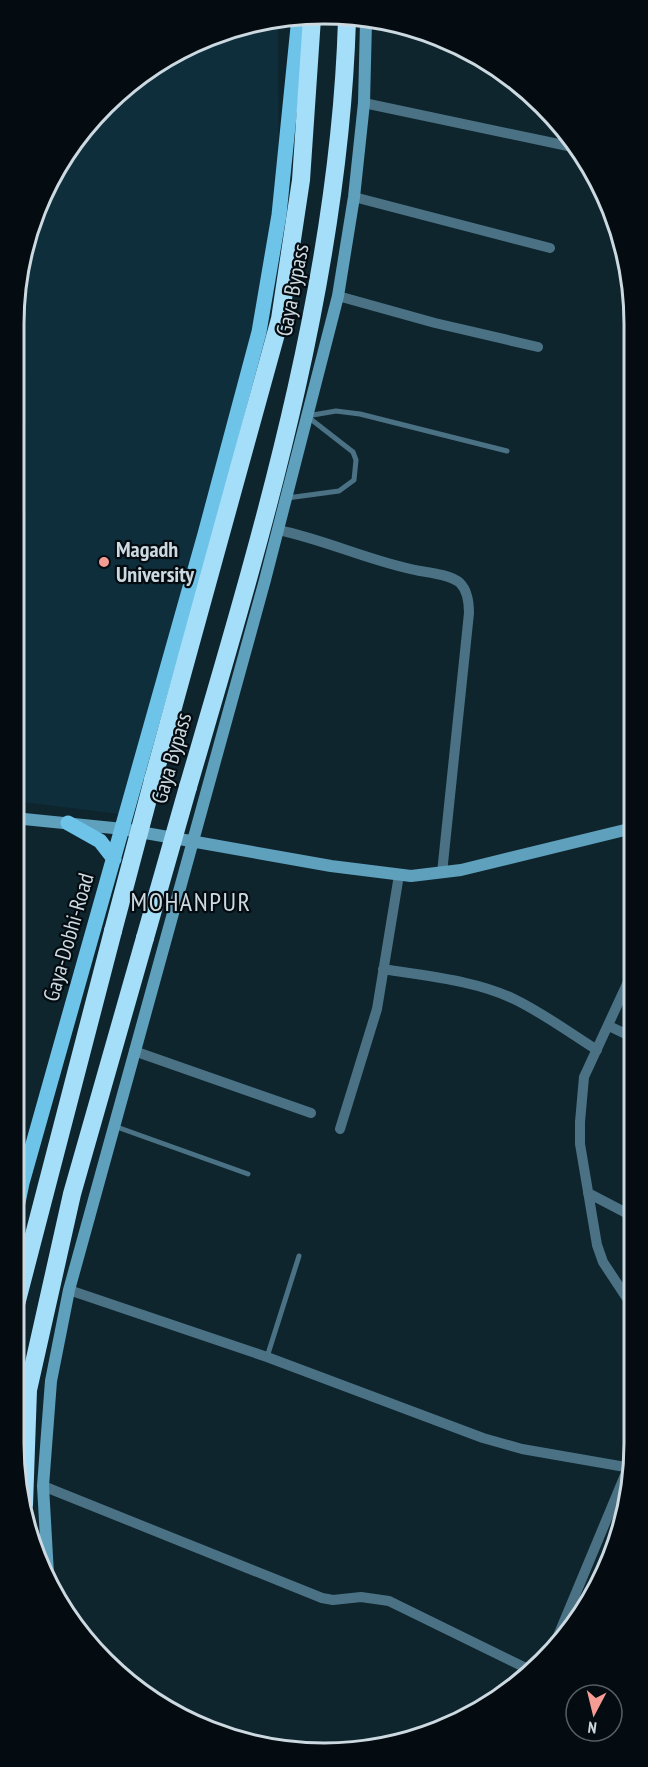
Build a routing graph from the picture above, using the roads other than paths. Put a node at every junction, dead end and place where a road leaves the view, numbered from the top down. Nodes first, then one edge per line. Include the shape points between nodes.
1 (312, 25) edge
2 (347, 25) edge
3 (298, 26) edge
4 (366, 27) edge
5 (364, 103) junction
6 (565, 145) edge
7 (354, 197) junction
8 (550, 248) dead end
9 (338, 296) junction
10 (538, 347) dead end
11 (306, 416) junction
12 (507, 451) dead end
13 (286, 498) junction
14 (278, 530) junction
15 (24, 819) edge
16 (68, 823) junction
17 (624, 830) edge
18 (121, 833) junction
19 (192, 841) junction
20 (114, 859) junction
21 (442, 873) junction
22 (399, 875) junction
23 (383, 969) junction
24 (624, 992) edge
25 (609, 1026) junction
26 (624, 1033) edge
27 (597, 1050) junction
28 (134, 1051) junction
29 (311, 1113) dead end
30 (114, 1125) junction
31 (340, 1129) dead end
32 (248, 1174) dead end
33 (24, 1176) edge
34 (588, 1193) junction
35 (624, 1212) edge
36 (298, 1256) dead end
37 (24, 1274) edge
38 (69, 1290) junction
39 (624, 1294) edge
40 (267, 1357) junction
41 (25, 1466) edge
42 (623, 1467) edge
43 (43, 1486) junction
44 (619, 1493) edge
45 (47, 1558) edge
46 (563, 1624) edge
47 (524, 1667) edge

1 - 37 highway, bridge via 301,180 280,319 153,780
2 - 41 highway, Gaya Bypass, bridge via 345,95 335,191 317,292 229,647 72,1194 28,1390
3 - 18 main road, Gaya-Dobhi-Road via 282,194 259,332
4 - 5 street
5 - 6 street
5 - 7 street
7 - 8 street
7 - 9 street
9 - 10 street
9 - 11 street
11 - 12 lane via 330,412 360,414
11 - 13 street
11 - 13 lane via 353,452 354,480 339,490
13 - 14 street
14 - 19 street
14 - 21 street via 377,561 445,577 459,582 465,591 469,613
15 - 16 street
16 - 18 street
16 - 20 main road via 100,841
17 - 21 street
18 - 19 street
18 - 20 main road, Gaya-Dobhi-Road
19 - 22 street
19 - 28 street
20 - 33 main road, Gaya-Dobhi-Road
21 - 22 street
22 - 23 street
23 - 27 street via 502,994
23 - 31 street via 375,1018
24 - 25 street
25 - 26 street
25 - 27 street
27 - 34 street via 584,1077 581,1095 580,1144
28 - 29 street
28 - 30 street
30 - 32 lane
30 - 38 street
34 - 35 street
34 - 39 street via 591,1223 603,1263
36 - 40 lane
38 - 40 street
38 - 43 street via 51,1381
40 - 42 street via 483,1438
43 - 45 street
43 - 47 street via 322,1598 389,1601
44 - 46 street

